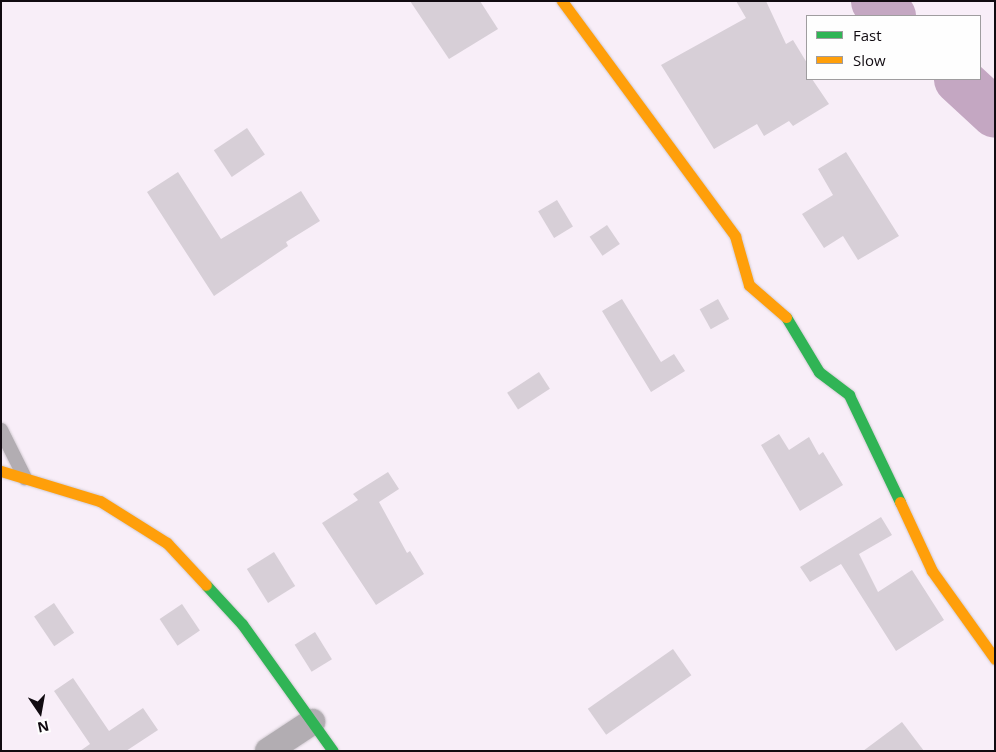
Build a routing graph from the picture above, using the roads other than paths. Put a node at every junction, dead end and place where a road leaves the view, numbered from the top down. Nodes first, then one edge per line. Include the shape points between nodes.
1 (562, 1) edge
2 (1, 430) edge
3 (1, 471) edge
4 (25, 479) junction
5 (995, 659) edge
6 (312, 722) junction
7 (268, 751) edge
8 (333, 751) edge

1 - 5 street via 735,236 749,285 783,312 819,372 849,395 932,571
2 - 4 lane
3 - 4 street
4 - 6 street via 100,501 167,542 242,624
6 - 7 street
6 - 8 street

